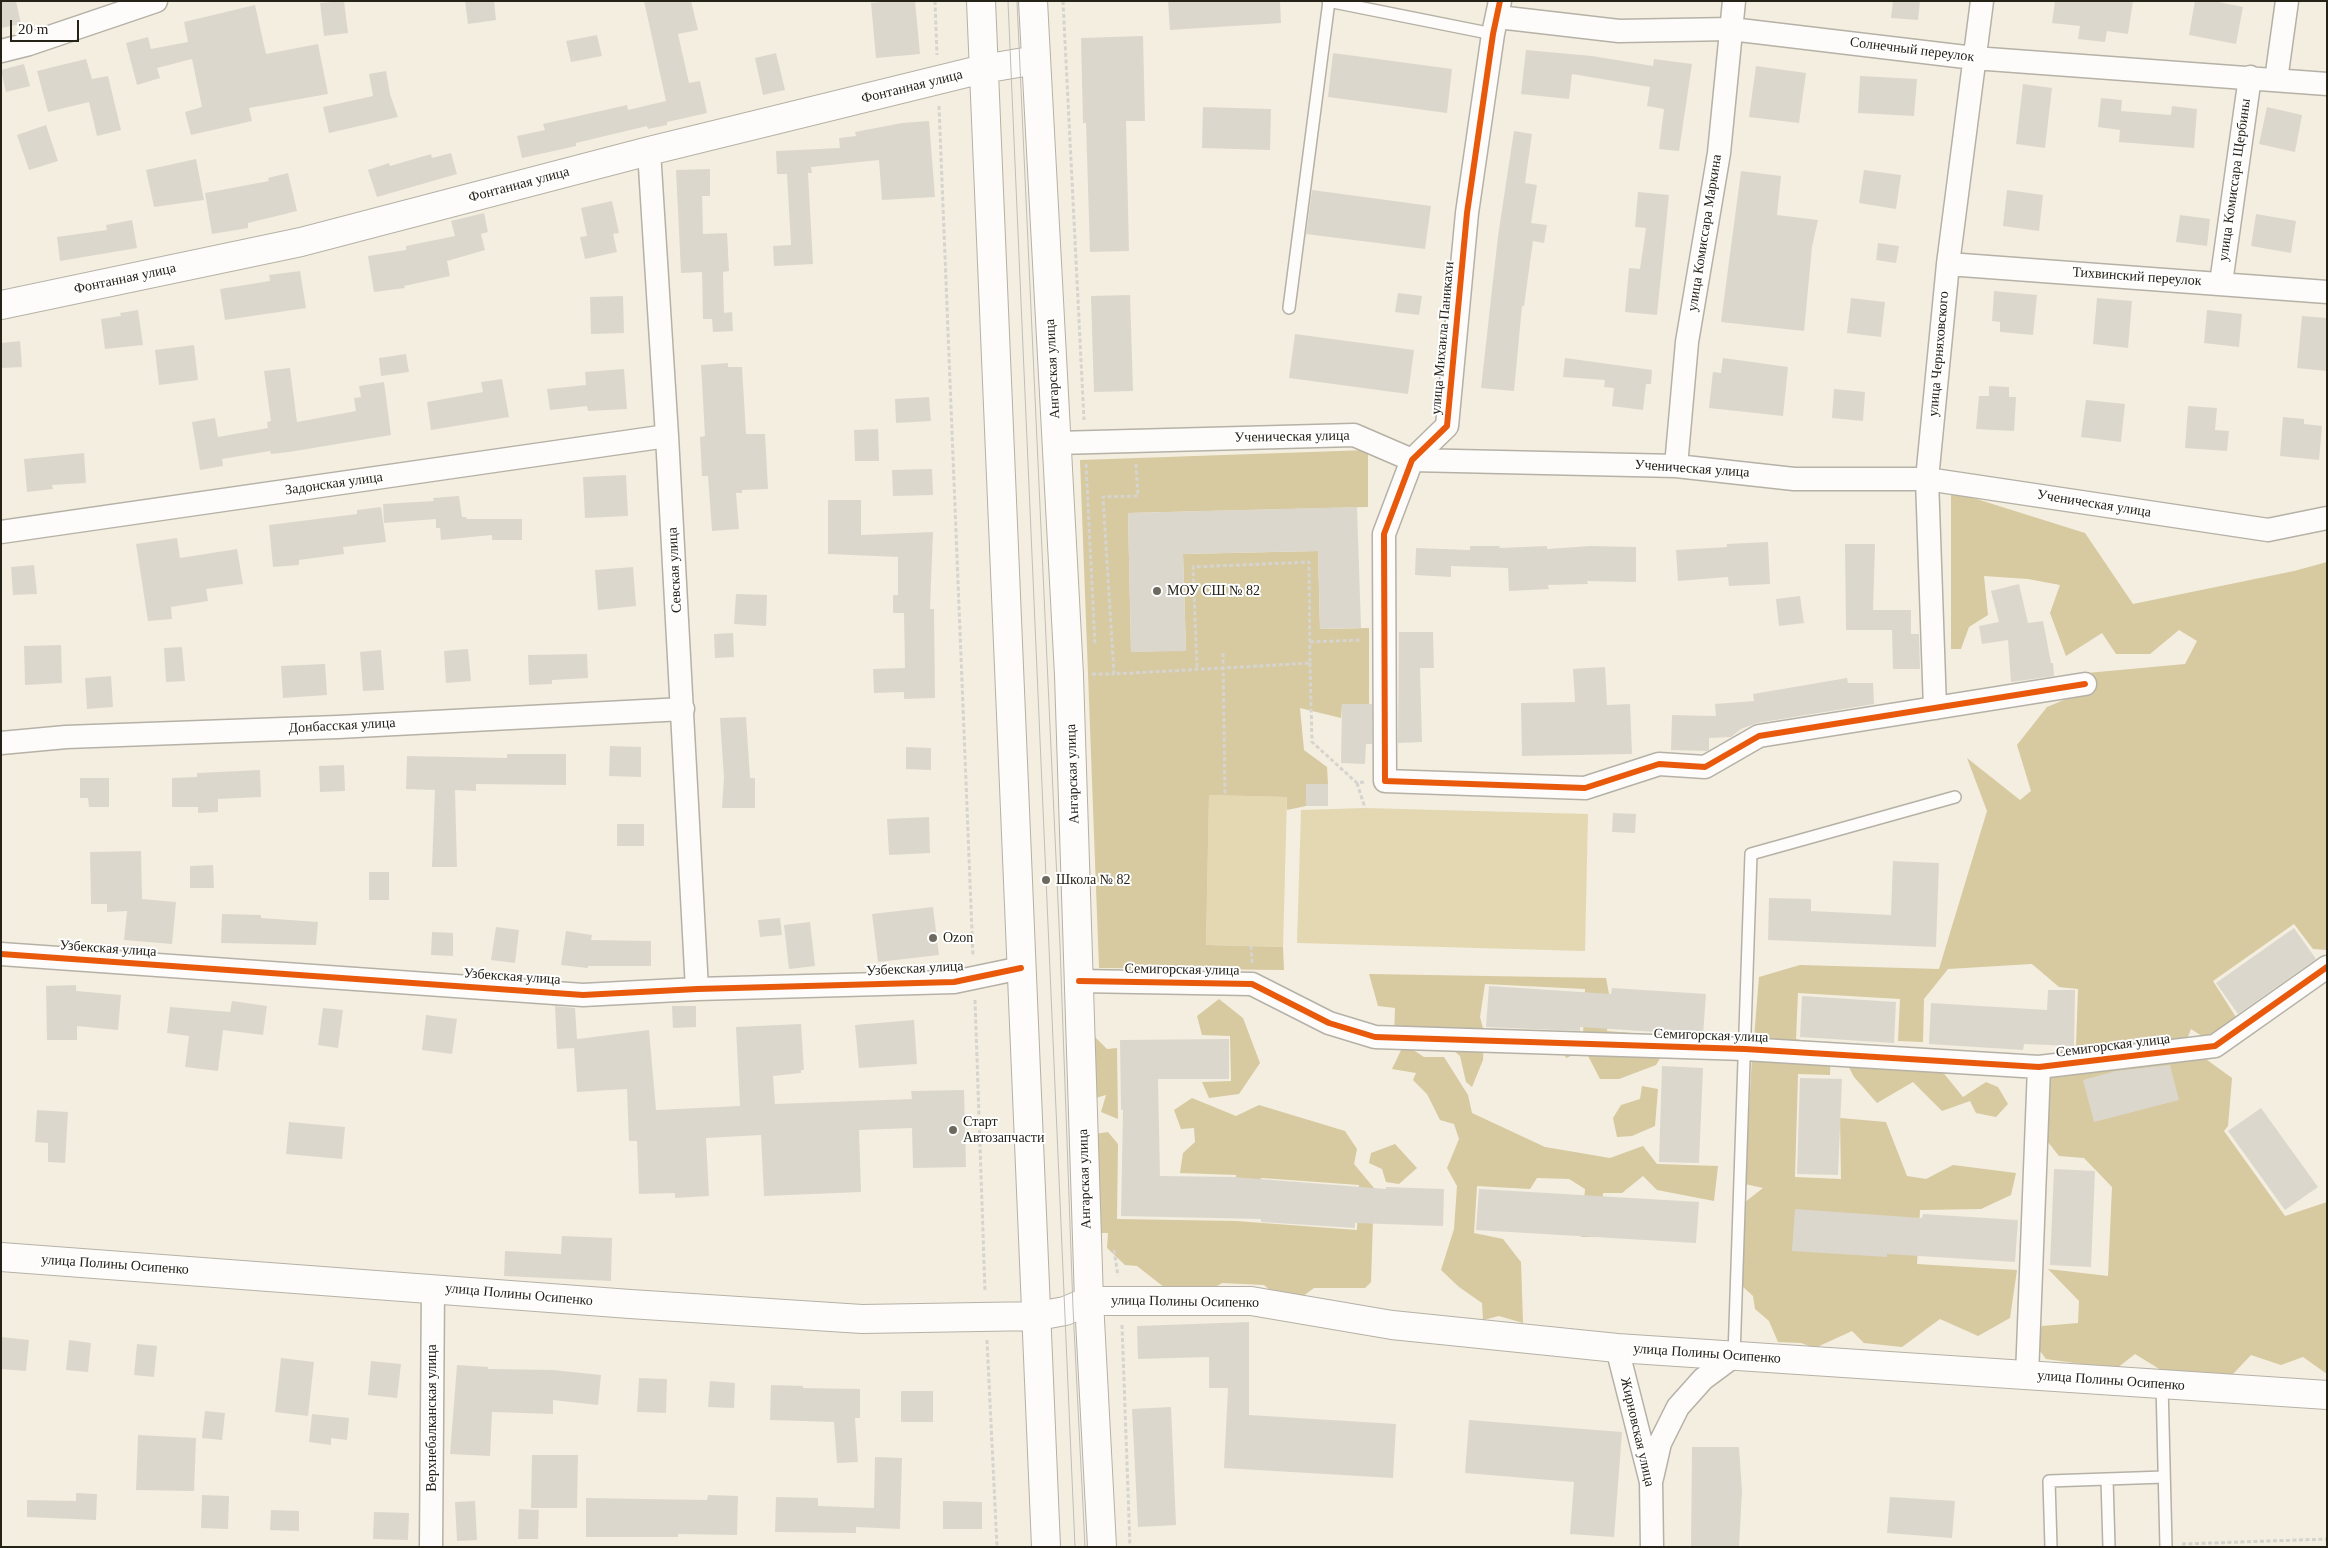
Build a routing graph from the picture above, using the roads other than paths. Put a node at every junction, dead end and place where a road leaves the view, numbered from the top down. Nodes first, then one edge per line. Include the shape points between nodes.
1 (156, 1) edge
2 (980, 1) edge
3 (1033, 1) edge
4 (1734, 1) edge
5 (1982, 1) edge
6 (2286, 1) edge
7 (1329, 2) edge
8 (1497, 18) edge
9 (1731, 29) junction
10 (1, 51) edge
11 (1974, 58) junction
12 (1036, 60) junction
13 (983, 69) junction
14 (2250, 77) junction
15 (2276, 80) junction
16 (2327, 84) edge
17 (649, 152) junction
18 (1948, 264) junction
19 (2221, 282) junction
20 (2327, 292) edge
21 (1, 305) edge
22 (1289, 308) dead end
23 (667, 436) junction
24 (1057, 443) junction
25 (1412, 460) junction
26 (1676, 466) junction
27 (1927, 479) junction
28 (2327, 518) edge
29 (1, 532) edge
30 (2085, 684) dead end
31 (1935, 708) junction
32 (683, 709) junction
33 (1, 743) edge
34 (1955, 797) dead end
35 (1, 954) edge
36 (2327, 967) edge
37 (1021, 968) junction
38 (1079, 981) junction
39 (698, 989) junction
40 (1745, 1049) junction
41 (2040, 1068) junction
42 (1, 1257) edge
43 (433, 1288) junction
44 (1089, 1301) junction
45 (1038, 1316) junction
46 (1616, 1348) junction
47 (1734, 1356) junction
48 (2027, 1376) junction
49 (2162, 1384) junction
50 (2327, 1395) edge
51 (2164, 1477) junction
52 (2107, 1479) junction
53 (1651, 1482) junction
54 (2166, 1546) edge
55 (431, 1547) edge
56 (1046, 1547) edge
57 (1102, 1547) edge
58 (1652, 1547) edge
59 (2051, 1547) edge
60 (2109, 1547) edge

1 - 10 street
2 - 13 main road
3 - 12 main road, Ангарская улица
4 - 9 street, улица Комиссара Маркина
5 - 11 street, улица Черняховского
6 - 15 street
7 - 8 lane
7 - 22 lane
8 - 9 street, Солнечный переулок via 1619,30
8 - 25 street, улица Михаила Паникахи via 1467,213 1447,426
9 - 11 street, Солнечный переулок
9 - 26 street, улица Комиссара Маркина via 1718,153 1687,342
11 - 14 street, Солнечный переулок
11 - 18 street, улица Черняховского
12 - 13 main road, Фонтанная улица
12 - 24 main road, Ангарская улица
13 - 17 main road, Фонтанная улица
13 - 37 main road
14 - 15 street, Солнечный переулок
14 - 19 street, улица Комиссара Щербины
15 - 16 street, Солнечный переулок
17 - 21 main road, Фонтанная улица via 301,242
17 - 23 street, Севская улица
18 - 19 street, Тихвинский переулок
18 - 27 street, улица Черняховского
19 - 20 street, Тихвинский переулок
23 - 29 street, Задонская улица
23 - 32 street, Севская улица
24 - 25 street, Ученическая улица via 1354,434
24 - 38 main road, Ангарская улица via 1069,675
25 - 26 street, Ученическая улица
25 - 31 street, улица Михаила Паникахи via 1384,534 1385,781 1585,788 1659,764 1706,767 1759,736
26 - 27 street, Ученическая улица via 1794,479
27 - 28 street, Ученическая улица via 2268,530
27 - 31 street, улица Черняховского
30 - 31 street
32 - 33 street, Донбасская улица via 66,737
32 - 39 street, Севская улица
34 - 40 lane via 1751,854
35 - 39 street, Узбекская улица via 583,995
36 - 41 street, Семигорская улица via 2215,1046
37 - 39 street, Узбекская улица via 954,982
37 - 45 main road
38 - 40 street, Семигорская улица via 1252,984 1329,1023 1374,1037
38 - 44 main road, Ангарская улица
40 - 41 street, Семигорская улица
40 - 47 lane
41 - 48 street
42 - 43 main road, улица Полины Осипенко
43 - 45 main road, улица Полины Осипенко via 862,1319
43 - 55 street, Верхнебалканская улица
44 - 45 main road, улица Полины Осипенко via 1065,1311
44 - 46 main road, улица Полины Осипенко via 1251,1301 1392,1325
44 - 57 main road, Ангарская улица
45 - 56 main road
46 - 47 main road, улица Полины Осипенко
46 - 53 street, Жирновская улица
47 - 48 main road, улица Полины Осипенко
47 - 53 street via 1703,1379 1678,1406 1660,1442
48 - 49 main road, улица Полины Осипенко
49 - 50 main road, улица Полины Осипенко
49 - 51 lane
51 - 52 lane
51 - 54 lane
52 - 59 lane via 2049,1481
52 - 60 lane
53 - 58 street, Жирновская улица

